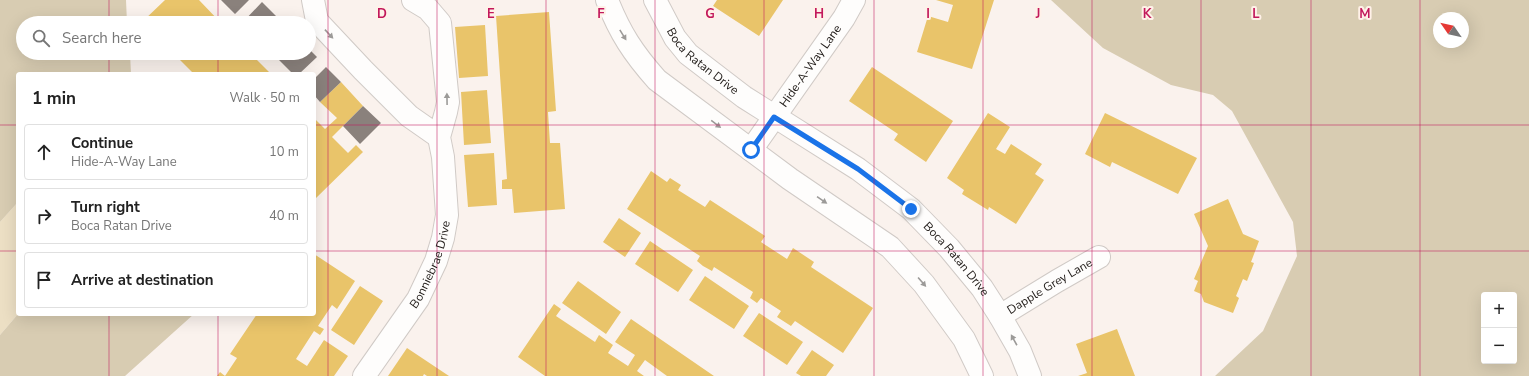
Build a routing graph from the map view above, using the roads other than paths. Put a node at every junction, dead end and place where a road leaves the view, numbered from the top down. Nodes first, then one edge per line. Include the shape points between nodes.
1 (313, 0) edge
2 (607, 0) edge
3 (655, 0) edge
4 (854, 0) edge
5 (426, 3) edge
6 (774, 117) junction
7 (439, 137) junction
8 (751, 150) junction
9 (1099, 257) dead end
10 (1000, 316) junction
11 (364, 376) edge
12 (982, 376) edge
13 (1030, 376) edge

1 -> 7 street via 317,21 409,116
2 -> 8 street via 618,27 639,60 657,80
3 - 6 street, Boca Ratan Drive via 675,38 688,54 744,98
4 - 6 street, Hide-A-Way Lane
7 -> 5 street, Bonniebrae Drive via 448,102 440,23
6 - 8 street, Hide-A-Way Lane
6 - 10 street, Boca Ratan Drive via 858,169 911,209 949,248 982,288
7 - 11 street, Bonniebrae Drive via 447,215 436,261 418,299
8 -> 12 street via 890,247 924,284 964,339
9 - 10 street, Dapple Grey Lane
13 -> 10 street, Boca Ratan Drive via 1020,351

